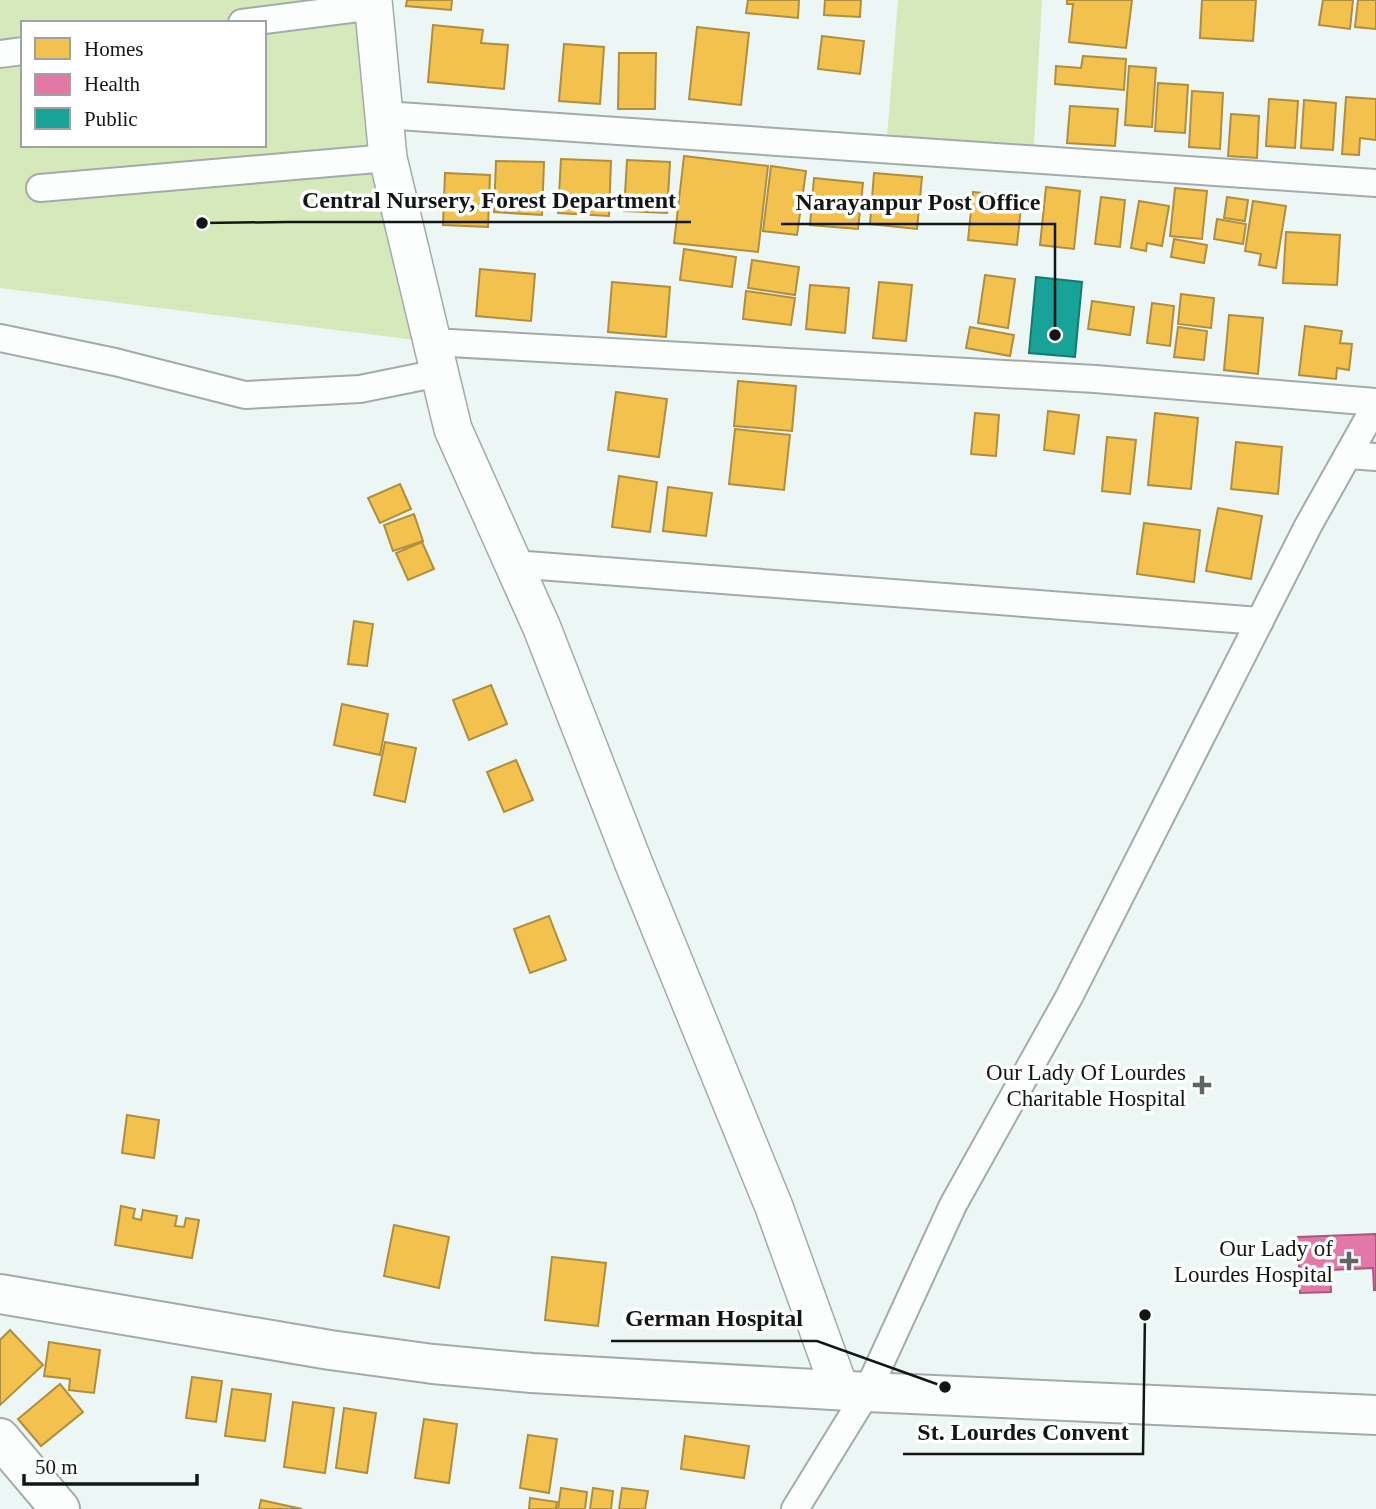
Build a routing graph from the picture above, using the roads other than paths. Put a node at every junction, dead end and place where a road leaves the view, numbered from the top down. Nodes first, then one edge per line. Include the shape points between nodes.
1 (373, 3) edge
2 (255, 21) edge
3 (21, 51) edge
4 (0, 54) edge
5 (384, 115) junction
6 (388, 158) junction
7 (1376, 183) edge
8 (40, 188) dead end
9 (0, 338) edge
10 (435, 357) junction
11 (1376, 404) edge
12 (1348, 455) junction
13 (1376, 457) edge
14 (513, 564) junction
15 (1260, 621) junction
16 (0, 1294) edge
17 (854, 1391) junction
18 (1376, 1415) edge
19 (0, 1438) edge
20 (0, 1473) edge
21 (32, 1509) edge
22 (60, 1509) edge
23 (795, 1509) edge

1 - 2 street
1 - 5 street
3 - 4 street
5 - 6 street
5 - 7 street
6 - 8 street
6 - 10 street
9 - 10 street via 245,395 360,389
10 - 11 street via 1095,379
10 - 14 street via 453,429
11 - 12 street
12 - 13 street
12 - 15 street
14 - 15 street
14 - 17 street via 774,1207
15 - 17 street via 1069,997
16 - 17 main road via 433,1364
17 - 18 main road
17 - 23 street
19 - 22 main road
20 - 21 main road

